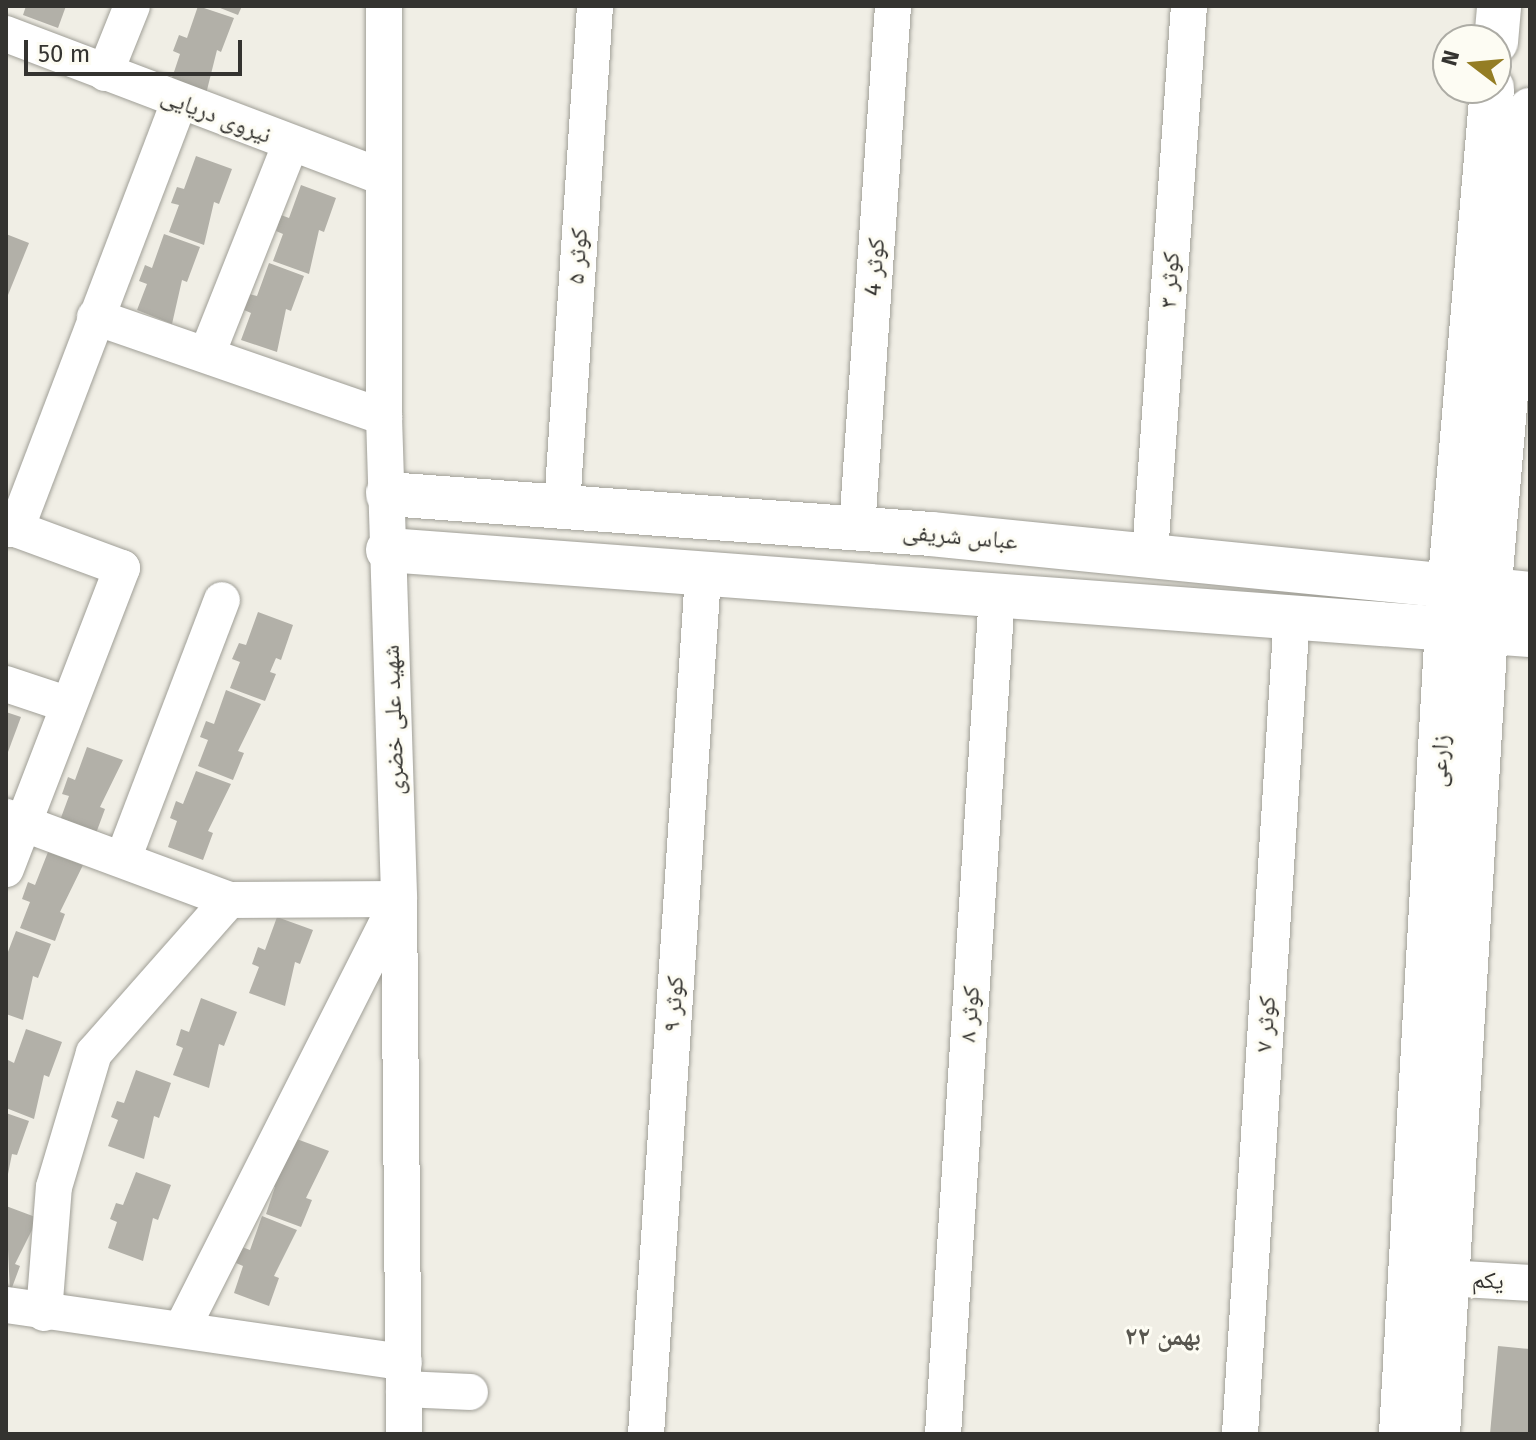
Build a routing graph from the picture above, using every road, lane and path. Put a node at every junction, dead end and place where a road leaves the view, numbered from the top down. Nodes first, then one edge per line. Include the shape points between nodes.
1 (132, 6) edge
2 (384, 6) edge
3 (595, 6) edge
4 (893, 6) edge
5 (1189, 6) edge
6 (6, 34) edge
7 (105, 73) junction
8 (179, 102) junction
9 (1492, 104) edge
10 (1530, 110) edge
11 (290, 145) junction
12 (383, 177) junction
13 (95, 317) junction
14 (207, 354) junction
15 (384, 417) junction
16 (388, 494) junction
17 (562, 506) junction
18 (857, 528) junction
19 (11, 529) edge
20 (931, 534) junction
21 (388, 550) junction
22 (1150, 554) junction
23 (703, 575) junction
24 (926, 590) junction
25 (997, 594) junction
26 (222, 600) dead end
27 (1480, 607) edge
28 (1292, 614) junction
29 (1530, 635) edge
30 (6, 684) edge
31 (69, 705) junction
32 (15, 820) edge
33 (123, 859) junction
34 (6, 869) edge
35 (399, 899) junction
36 (229, 900) junction
37 (1447, 1278) junction
38 (1530, 1283) edge
39 (6, 1305) edge
40 (44, 1313) junction
41 (182, 1329) junction
42 (404, 1375) junction
43 (470, 1392) dead end
44 (404, 1434) edge
45 (646, 1434) edge
46 (943, 1434) edge
47 (1240, 1434) edge
48 (1401, 1434) edge
49 (1438, 1434) edge

1 - 7 street
2 - 12 street, شهید علی خضری
3 - 17 street, کوثر ۵
4 - 18 street, کوثر 4
5 - 22 street, کوثر ۳
6 - 7 street, نیروی دریایی
7 - 8 street, نیروی دریایی
8 - 11 street, نیروی دریایی
8 - 13 street
9 - 27 main road, زارعی
10 - 27 main road, زارعی
11 - 12 street, نیروی دریایی
11 - 14 street
12 - 15 street, شهید علی خضری
13 - 14 street
13 - 19 street
14 - 15 street
15 - 16 street, شهید علی خضری
16 - 17 main road, عباس شریفی
16 - 21 street, شهید علی خضری
17 - 18 main road, عباس شریفی
18 - 20 main road, عباس شریفی
19 - 31 street via 122,568
20 - 22 main road, عباس شریفی
20 - 24 main road
21 - 23 main road, عباس شریفی
21 - 35 street, شهید علی خضری
22 - 27 main road, عباس شریفی
23 - 24 main road, عباس شریفی
23 - 45 street, کوثر ۹
24 - 25 main road, عباس شریفی
25 - 28 main road, عباس شریفی
25 - 46 street, کوثر ۸
26 - 33 street
27 - 28 main road, عباس شریفی
27 - 29 main road, عباس شریفی
27 - 37 main road, زارعی
27 - 48 main road, زارعی
28 - 47 street, کوثر ۷
30 - 31 street
31 - 32 street
32 - 33 street
32 - 34 street
33 - 36 street
35 - 36 street
35 - 41 street
35 - 42 street, شهید علی خضری
36 - 40 street via 94,1053 54,1187
37 - 38 street, یکم
37 - 49 main road, زارعی
39 - 40 street
40 - 41 street
41 - 42 street
42 - 43 street
42 - 44 street, شهید علی خضری

